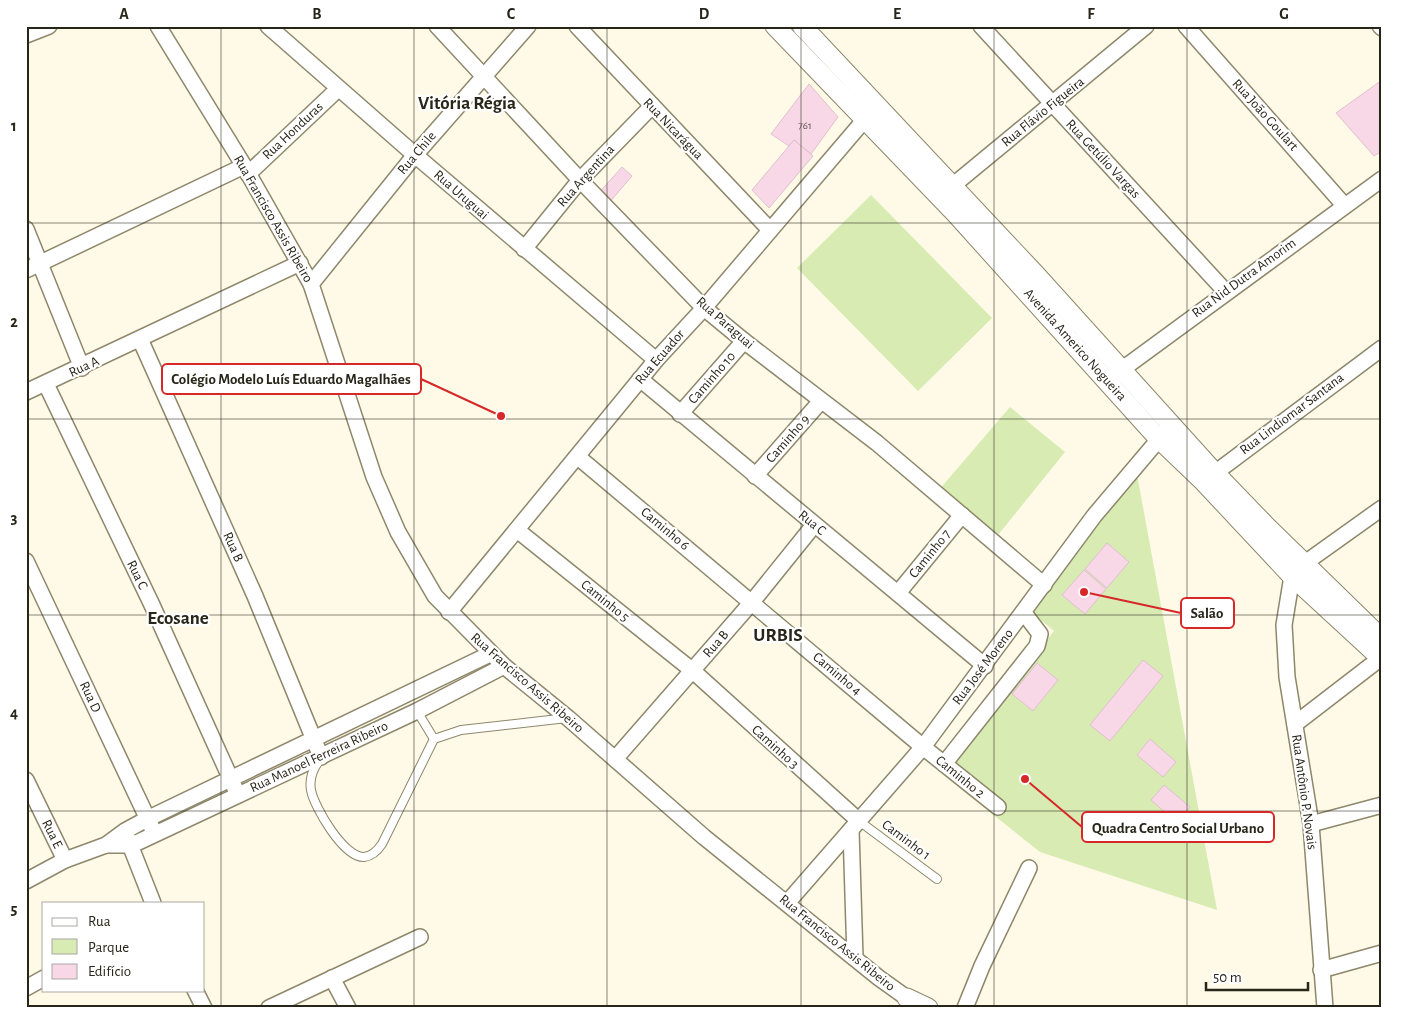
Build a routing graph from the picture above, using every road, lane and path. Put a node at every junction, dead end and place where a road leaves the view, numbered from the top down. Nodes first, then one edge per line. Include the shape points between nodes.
1 (49, 26) edge
2 (158, 26) edge
3 (268, 26) edge
4 (437, 26) edge
5 (528, 26) edge
6 (577, 26) edge
7 (774, 26) edge
8 (802, 26) edge
9 (981, 26) edge
10 (1146, 26) edge
11 (1186, 26) edge
12 (26, 35) edge
13 (485, 76) junction
14 (338, 89) junction
15 (1053, 105) junction
16 (652, 106) junction
17 (870, 113) junction
18 (415, 155) junction
19 (246, 170) junction
20 (1382, 179) edge
21 (580, 180) junction
22 (946, 192) junction
23 (1344, 205) junction
24 (26, 229) edge
25 (770, 230) junction
26 (524, 249) junction
27 (41, 263) junction
28 (300, 263) junction
29 (26, 270) edge
30 (311, 284) junction
31 (1226, 292) junction
32 (704, 308) junction
33 (140, 340) junction
34 (744, 341) junction
35 (1382, 348) edge
36 (656, 360) junction
37 (82, 368) junction
38 (1115, 374) junction
39 (640, 379) junction
40 (46, 384) junction
41 (26, 392) edge
42 (821, 401) junction
43 (680, 414) junction
44 (1165, 432) junction
45 (578, 457) junction
46 (755, 476) junction
47 (1209, 477) junction
48 (1382, 508) edge
49 (962, 515) junction
50 (814, 525) junction
51 (517, 530) junction
52 (26, 561) edge
53 (1299, 570) junction
54 (1044, 585) junction
55 (898, 594) junction
56 (752, 602) junction
57 (449, 612) junction
58 (1024, 612) junction
59 (1382, 639) edge
60 (490, 654) junction
61 (1381, 658) edge
62 (504, 666) junction
63 (984, 666) junction
64 (692, 671) junction
65 (417, 711) junction
66 (568, 718) junction
67 (1295, 724) junction
68 (434, 739) junction
69 (314, 740) junction
70 (923, 747) junction
71 (322, 757) junction
72 (615, 759) junction
73 (944, 764) junction
74 (26, 780) edge
75 (231, 780) junction
76 (238, 795) junction
77 (1382, 805) edge
78 (998, 807) dead end
79 (147, 819) junction
80 (1311, 824) junction
81 (855, 825) junction
82 (125, 831) junction
83 (154, 834) junction
84 (106, 845) junction
85 (132, 845) junction
86 (65, 860) junction
87 (1029, 868) dead end
88 (937, 879) dead end
89 (26, 881) edge
90 (153, 902) edge
91 (787, 903) junction
92 (420, 937) dead end
93 (1382, 953) edge
94 (855, 958) junction
95 (1321, 970) junction
96 (332, 978) junction
97 (42, 979) edge
98 (26, 988) edge
99 (196, 992) edge
100 (908, 1003) edge
101 (204, 1008) edge
102 (269, 1008) edge
103 (348, 1008) edge
104 (928, 1008) edge
105 (964, 1008) edge
106 (1325, 1008) edge

1 - 12 street
2 - 19 street, Rua Francisco Assis Ribeiro
3 - 14 street, Rua Uruguai
4 - 13 street, Rua Paraguai
5 - 13 street, Rua Chile
6 - 16 street, Rua Nicarágua
7 - 17 street, Avenida Americo Nogueira
8 - 17 street, Avenida Americo Nogueira
9 - 15 street, Rua Getúlio Vargas
10 - 15 street, Rua Flávio Figueira
11 - 23 street, Rua João Goulart
13 - 18 street, Rua Chile
13 - 21 street, Rua Paraguai
14 - 18 street, Rua Uruguai
14 - 19 street, Rua Honduras
15 - 22 street, Rua Flávio Figueira
15 - 31 street, Rua Getúlio Vargas
16 - 21 street, Rua Argentina
16 - 25 street, Rua Nicarágua
17 - 22 street, Avenida Americo Nogueira
17 - 25 street, Rua Ecuador
18 - 26 street, Rua Uruguai
18 - 30 street, Rua Chile
19 - 27 street, Rua Honduras
19 - 28 street, Rua Francisco Assis Ribeiro
20 - 23 street, Rua Nid Dutra Amorim
21 - 26 street, Rua Argentina
21 - 32 street, Rua Paraguai
22 - 38 street, Avenida Americo Nogueira
23 - 31 street, Rua Nid Dutra Amorim
24 - 27 street
25 - 32 street, Rua Ecuador
26 - 36 street, Rua Uruguai
27 - 29 street, Rua Honduras
27 - 37 street
28 - 30 street, Rua Francisco Assis Ribeiro
28 - 33 street
30 - 57 street, Rua Francisco Assis Ribeiro via 374,477 414,563 434,596
31 - 38 street, Rua Nid Dutra Amorim
32 - 34 street, Rua Paraguai
32 - 36 street, Rua Ecuador
33 - 37 street, Rua A
33 - 69 street, Rua B
34 - 42 street, Rua Paraguai
34 - 43 street, Caminho 10
35 - 47 street, Rua Lindiomar Santana
36 - 39 street, Rua Ecuador
37 - 40 street, Rua A
38 - 44 street, Avenida Americo Nogueira
39 - 43 street, Rua C
39 - 45 street, Rua Ecuador
40 - 41 street, Rua A
40 - 75 street, Rua C
42 - 46 street, Caminho 9
42 - 49 street, Rua Paraguai via 877,443
43 - 46 street, Rua C
44 - 47 street, Avenida Americo Nogueira
44 - 54 street, Rua José Moreno via 1094,516
45 - 51 street, Rua Ecuador
45 - 56 street, Caminho 6
46 - 50 street, Rua C
47 - 53 street, Avenida Americo Nogueira
48 - 53 street
49 - 54 street, Rua Paraguai
49 - 55 street, Caminho 7
50 - 55 street, Rua C
50 - 56 street, Rua B
51 - 57 street, Rua Ecuador
51 - 64 street, Caminho 5
52 - 79 street, Rua D
53 - 59 street, Avenida Americo Nogueira
53 - 61 street, Avenida Americo Nogueira
53 - 67 street, Rua Antônio P. Novais via 1284,624 1287,677
54 - 58 street, Rua José Moreno
55 - 63 street, Rua C
56 - 64 street, Rua B
56 - 70 street, Caminho 4
57 - 60 street, Rua Francisco Assis Ribeiro
58 - 63 street, Rua José Moreno
58 - 73 street via 1040,634 1037,646
60 - 62 street, Rua Francisco Assis Ribeiro
60 - 69 street, Rua Manoel Ferreira Ribeiro
61 - 67 street
62 - 65 street, Rua Manoel Ferreira Ribeiro
62 - 66 street, Rua Francisco Assis Ribeiro
63 - 70 street, Rua José Moreno
64 - 72 street, Rua B
64 - 81 street, Caminho 3
65 - 68 lane
65 - 71 street, Rua Manoel Ferreira Ribeiro
66 - 68 lane via 460,730
66 - 72 street, Rua Francisco Assis Ribeiro
67 - 80 street, Rua Antônio P. Novais
68 - 71 lane via 382,844 366,857 349,850 330,829 318,808 310,781
69 - 71 street, Rua B
69 - 75 street, Rua Manoel Ferreira Ribeiro
70 - 73 street, Caminho 2
70 - 81 street, Rua José Moreno
71 - 76 street, Rua Manoel Ferreira Ribeiro
72 - 91 street, Rua Francisco Assis Ribeiro via 704,837
73 - 78 street, Caminho 2
74 - 86 street, Rua E
75 - 76 street, Rua C
75 - 79 street, Rua Manoel Ferreira Ribeiro
76 - 83 street, Rua Manoel Ferreira Ribeiro
77 - 80 street
79 - 82 street, Rua Manoel Ferreira Ribeiro
79 - 83 street, Rua D
80 - 95 street, Rua Antônio P. Novais
81 - 88 lane, Caminho 1
81 - 91 street, Rua José Moreno
81 - 94 street
82 - 84 street, Rua Manoel Ferreira Ribeiro
82 - 85 street
83 - 85 street, Rua Manoel Ferreira Ribeiro
84 - 85 street, Rua Manoel Ferreira Ribeiro
84 - 86 street, Rua Manoel Ferreira Ribeiro
85 - 90 street
86 - 89 street, Rua Manoel Ferreira Ribeiro
87 - 105 street
91 - 94 street, Rua Francisco Assis Ribeiro
92 - 96 street
93 - 95 street
94 - 100 street, Rua Francisco Assis Ribeiro
95 - 106 street, Rua Antônio P. Novais
96 - 102 street
96 - 103 street
97 - 98 street
99 - 101 street
100 - 104 street

